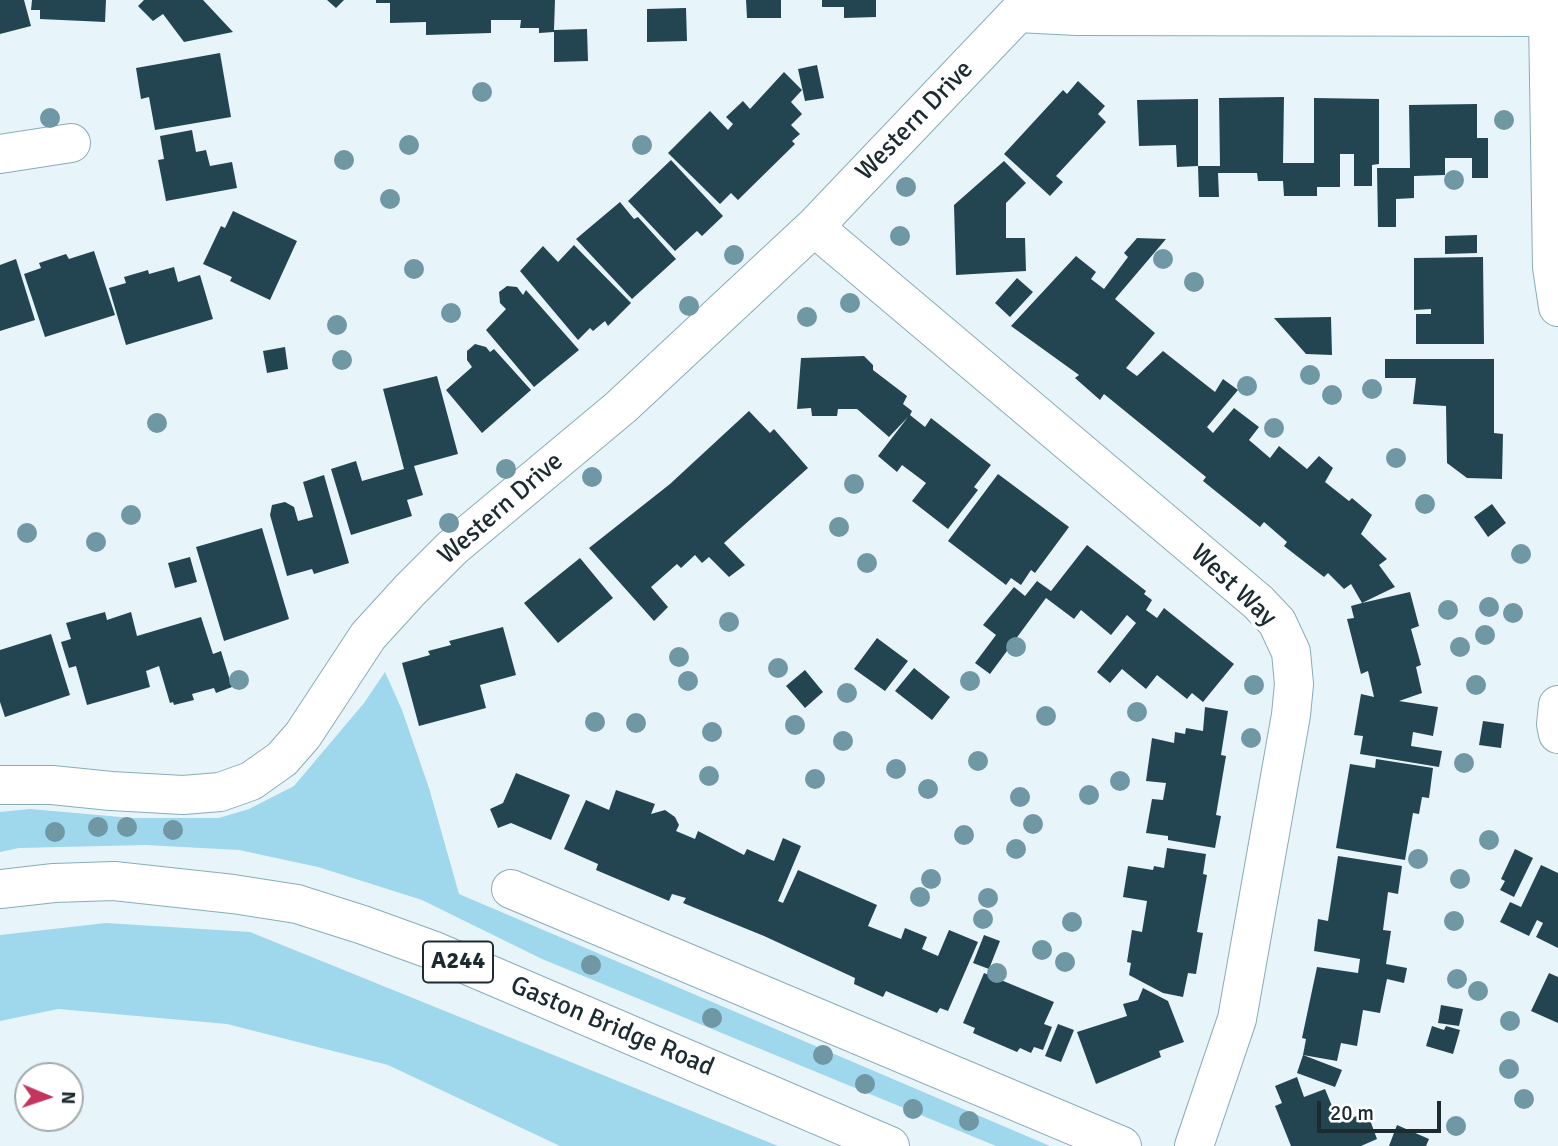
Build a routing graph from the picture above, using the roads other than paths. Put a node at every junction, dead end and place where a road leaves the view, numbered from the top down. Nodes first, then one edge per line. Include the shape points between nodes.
1 (1017, 6) edge
2 (1553, 18) edge
3 (71, 143) dead end
4 (0, 154) edge
5 (814, 227) junction
6 (1558, 307) edge
7 (1558, 705) edge
8 (1558, 734) edge
9 (0, 785) edge
10 (0, 889) edge
11 (511, 889) dead end
12 (890, 1146) edge
13 (1122, 1146) edge
14 (1194, 1146) edge

1 - 2 street, Western Drive via 1077,16
1 - 5 street, Western Drive
2 - 6 street via 1552,267
3 - 4 street
5 - 9 street, Western Drive via 621,407 452,548 368,636 303,736 282,759 251,781 219,792 183,795
5 - 14 street, West Way via 1258,603 1277,622 1291,652 1291,715 1237,1019
7 - 8 street
10 - 12 street, Gaston Bridge Road / A244 via 114,881 297,904 432,950
11 - 13 street

